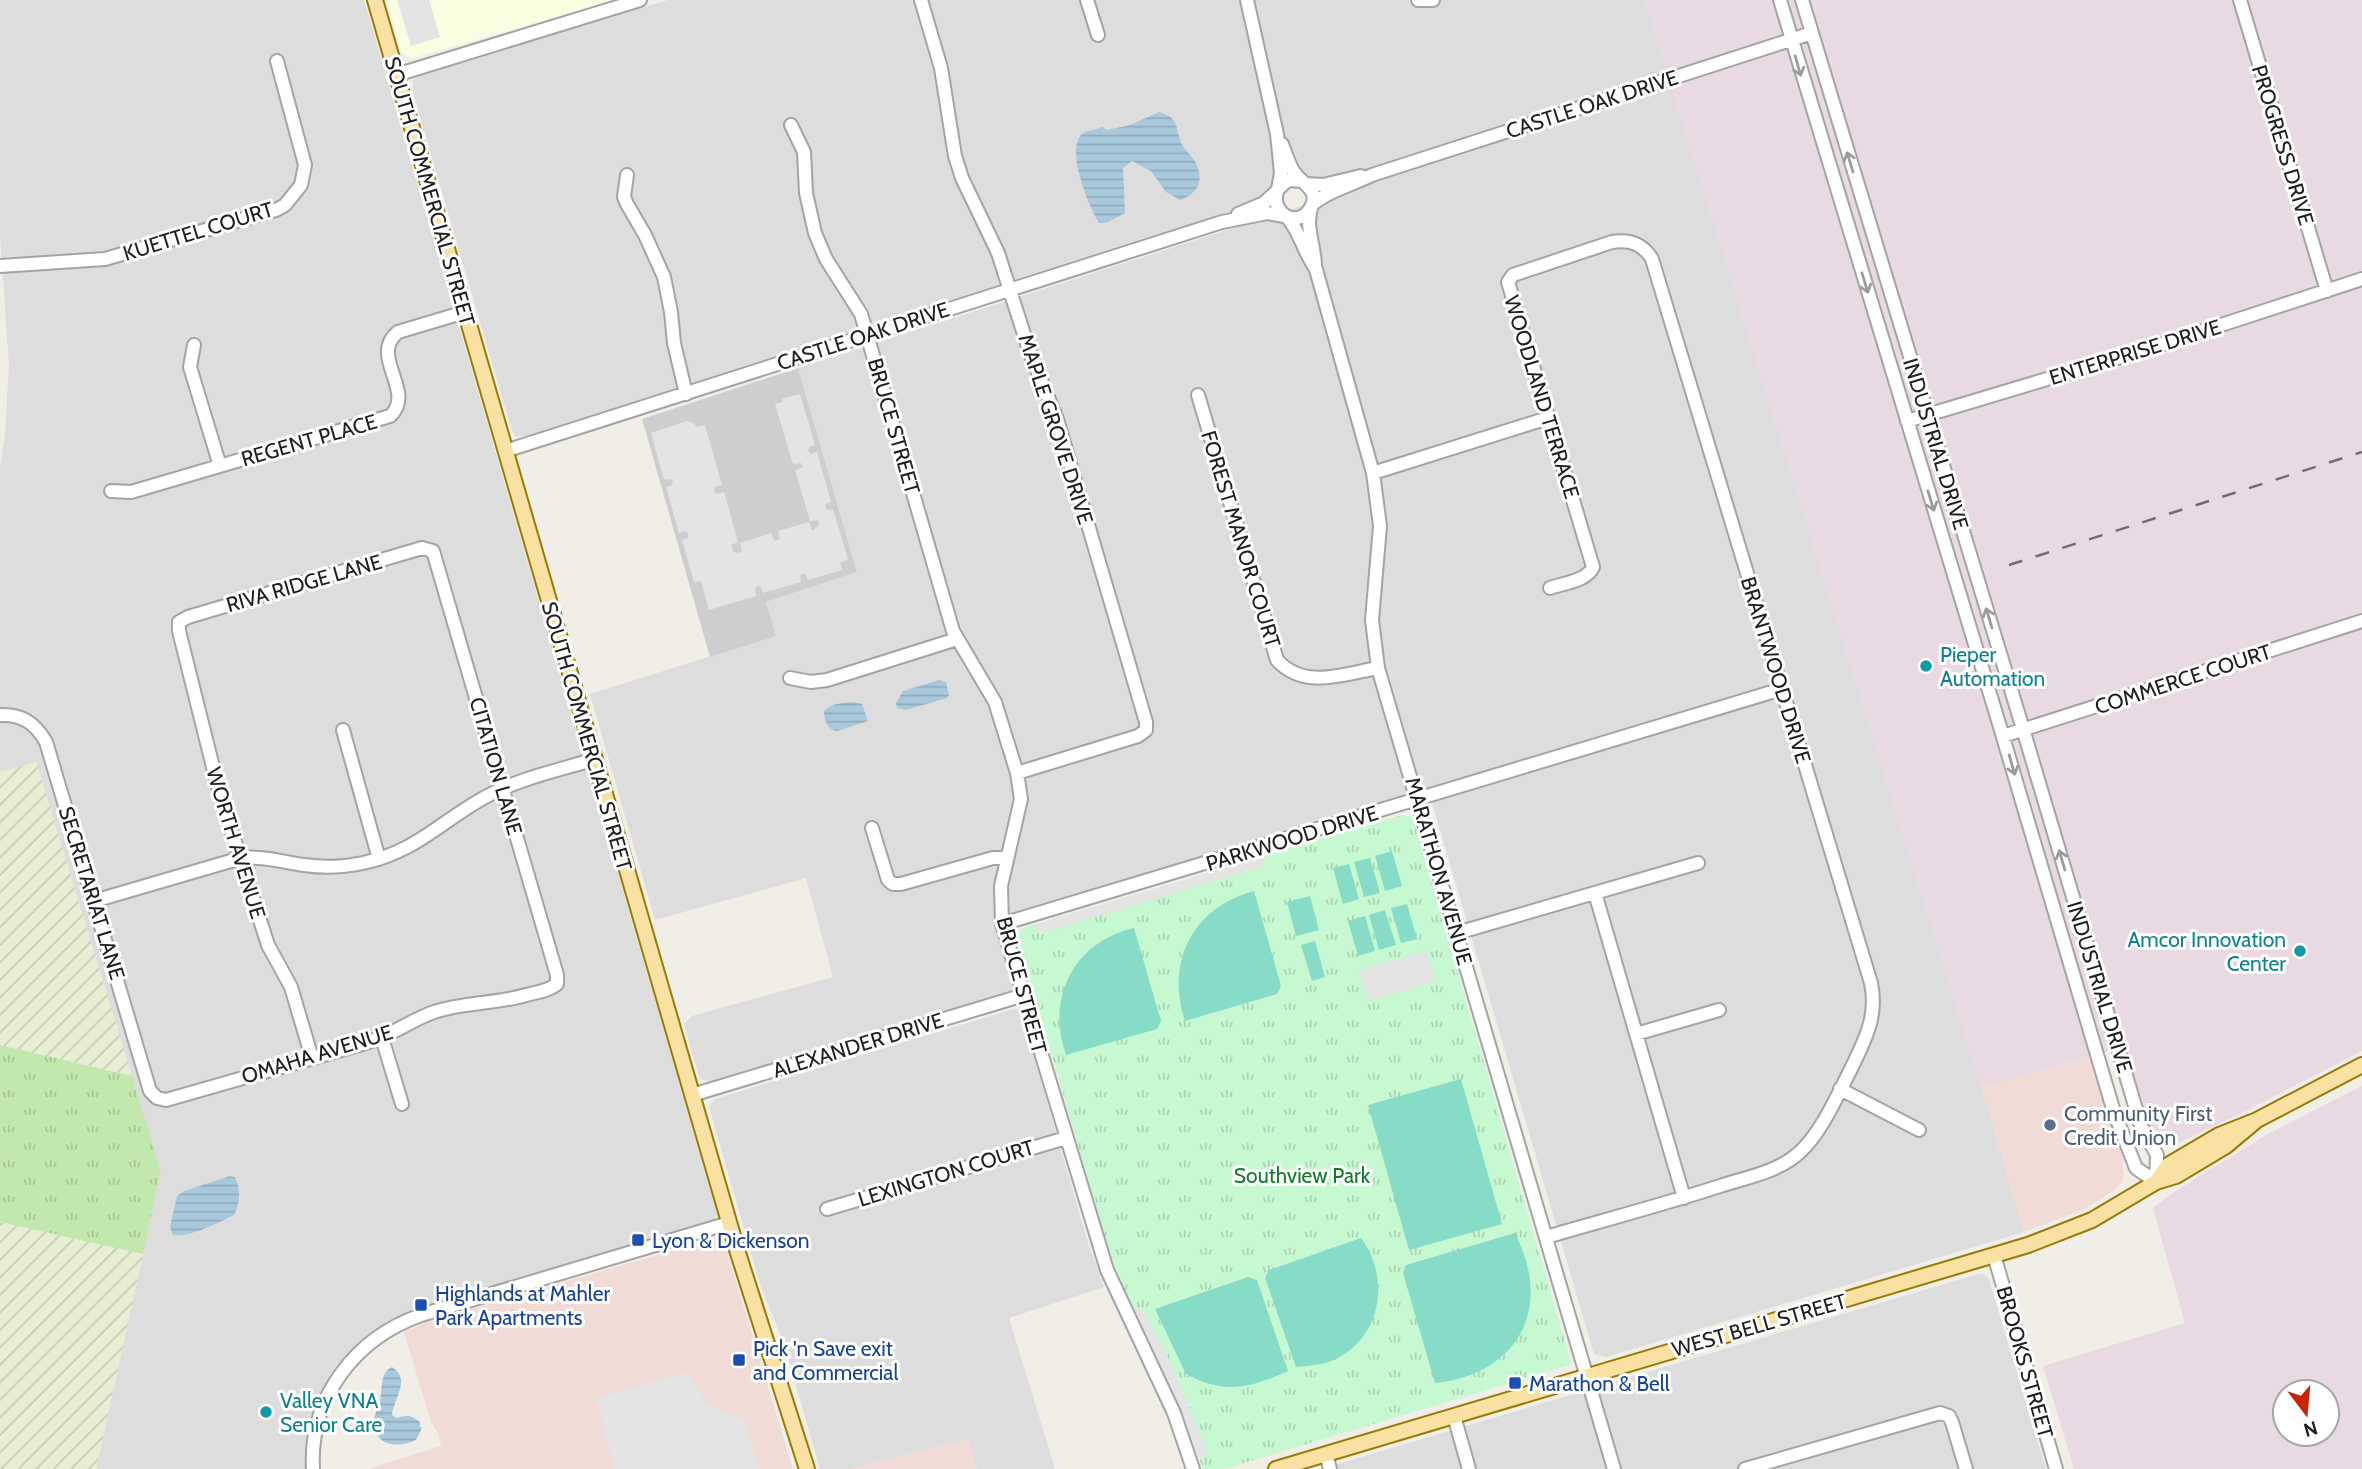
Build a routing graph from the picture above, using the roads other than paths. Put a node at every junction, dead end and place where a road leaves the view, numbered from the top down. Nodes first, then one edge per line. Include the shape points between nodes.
1 (375, 0) edge
2 (640, 0) edge
3 (921, 0) edge
4 (1087, 0) edge
5 (1247, 0) edge
6 (1418, 0) edge
7 (1433, 0) edge
8 (1780, 0) edge
9 (1801, 0) edge
10 (2240, 0) edge
11 (1812, 33) junction
12 (1098, 35) dead end
13 (1791, 40) junction
14 (277, 61) dead end
15 (396, 75) junction
16 (791, 125) dead end
17 (1277, 134) junction
18 (627, 175) dead end
19 (1372, 175) junction
20 (1304, 182) junction
21 (1277, 190) junction
22 (1312, 207) junction
23 (1286, 216) junction
24 (1222, 222) junction
25 (1645, 250) joint
26 (0, 266) edge
27 (1315, 266) junction
28 (2362, 279) edge
29 (1011, 289) junction
30 (2327, 291) junction
31 (465, 312) junction
32 (867, 335) junction
33 (194, 345) dead end
34 (686, 394) junction
35 (1198, 395) dead end
36 (1927, 415) junction
37 (1548, 418) junction
38 (1907, 421) junction
39 (505, 451) junction
40 (220, 466) junction
41 (1373, 473) junction
42 (111, 491) dead end
43 (430, 549) joint
44 (1550, 588) dead end
45 (2362, 621) edge
46 (179, 622) joint
47 (957, 639) junction
48 (1378, 668) junction
49 (790, 678) dead end
50 (1782, 690) junction
51 (0, 715) edge
52 (2023, 729) junction
53 (343, 730) dead end
54 (2003, 736) junction
55 (595, 759) junction
56 (1017, 773) junction
57 (502, 788) junction
58 (1418, 800) junction
59 (872, 828) dead end
60 (241, 858) junction
61 (1007, 858) junction
62 (379, 859) junction
63 (1698, 863) dead end
64 (1594, 893) junction
65 (94, 901) junction
66 (1002, 924) junction
67 (1457, 933) junction
68 (557, 984) joint
69 (1024, 995) junction
70 (1719, 1010) dead end
71 (1636, 1034) junction
72 (382, 1038) junction
73 (312, 1058) junction
74 (2362, 1065) edge
75 (1840, 1089) junction
76 (692, 1095) junction
77 (157, 1098) joint
78 (402, 1104) dead end
79 (1919, 1130) dead end
80 (1066, 1138) junction
81 (2156, 1182) junction
82 (1684, 1198) junction
83 (827, 1209) dead end
84 (729, 1223) junction
85 (1546, 1237) junction
86 (1994, 1255) junction
87 (1587, 1376) junction
88 (1454, 1416) junction
89 (1328, 1462) edge
90 (313, 1469) edge
91 (807, 1469) edge
92 (1193, 1469) edge
93 (1276, 1469) edge
94 (1469, 1469) edge
95 (1614, 1469) edge
96 (1745, 1469) edge
97 (1966, 1469) edge
98 (2056, 1469) edge

1 - 15 main road, SOUTH COMMERCIAL STREET
2 - 15 street
3 - 29 street, MAPLE GROVE DRIVE via 941,68 955,156
4 - 12 street
5 - 17 street
6 - 7 street
8 - 13 street, INDUSTRIAL DRIVE
9 - 11 street, INDUSTRIAL DRIVE
10 - 30 street, PROGRESS DRIVE
11 - 13 street, CASTLE OAK DRIVE
36 -> 11 street, INDUSTRIAL DRIVE
13 - 19 street, CASTLE OAK DRIVE
13 -> 38 street, INDUSTRIAL DRIVE
14 - 26 street, KUETTEL COURT via 304,165 301,185 285,205 105,259
15 - 31 main road, SOUTH COMMERCIAL STREET
16 - 32 street, BRUCE STREET via 804,152 814,233 857,306
17 - 20 street via 1292,170
17 - 21 street via 1281,173
18 - 34 street via 624,197 664,277
19 - 20 street, CASTLE OAK DRIVE via 1323,186
19 - 22 street, CASTLE OAK DRIVE via 1324,195
20 - 21 street via 1288,180
20 - 22 street via 1313,193
21 - 23 street via 1276,205
21 - 24 street, CASTLE OAK DRIVE via 1264,204
22 - 23 street via 1301,217
22 - 27 street, MARATHON AVENUE via 1308,224
23 - 24 street, CASTLE OAK DRIVE via 1267,214
23 - 27 street, MARATHON AVENUE
24 - 29 street, CASTLE OAK DRIVE
25 - 37 street, WOODLAND TERRACE via 1629,241 1612,242 1510,278 1508,288
25 - 50 street, BRANTWOOD DRIVE via 1652,259
27 - 41 street, MARATHON AVENUE
28 - 30 street, ENTERPRISE DRIVE
29 - 32 street, CASTLE OAK DRIVE
29 - 56 street, MAPLE GROVE DRIVE via 1057,419 1147,726 1138,736
30 - 36 street, ENTERPRISE DRIVE
31 - 39 main road, SOUTH COMMERCIAL STREET
31 - 40 street, REGENT PLACE via 392,337 387,349 399,399 390,416
32 - 34 street, CASTLE OAK DRIVE
32 - 47 street, BRUCE STREET
33 - 40 street via 190,367
34 - 39 street, CASTLE OAK DRIVE
35 - 48 street, FOREST MANOR COURT via 1277,660 1308,678
36 - 38 street, ENTERPRISE DRIVE
52 -> 36 street, INDUSTRIAL DRIVE
37 - 41 street
37 - 44 street, WOODLAND TERRACE via 1593,567 1584,577
38 -> 54 street, INDUSTRIAL DRIVE
39 - 55 main road, SOUTH COMMERCIAL STREET
40 - 42 street, REGENT PLACE via 131,492
41 - 48 street, MARATHON AVENUE via 1380,526 1372,620
43 - 46 street, RIVA RIDGE LANE
43 - 57 street, CITATION LANE
45 - 52 street, COMMERCE COURT
46 - 60 street, WORTH AVENUE via 213,769
47 - 49 street via 827,680
47 - 56 street, BRUCE STREET via 995,702
48 - 58 street, MARATHON AVENUE
50 - 58 street, PARKWOOD DRIVE
50 - 75 street, BRANTWOOD DRIVE via 1874,995 1871,1026
51 - 65 street, SECRETARIAT LANE via 22,717 46,742
52 - 54 street, COMMERCE COURT
81 -> 52 street, INDUSTRIAL DRIVE via 2157,1155 2141,1126
53 - 62 street
54 -> 81 street, INDUSTRIAL DRIVE via 2122,1137 2136,1168
55 - 57 street
55 - 76 main road, SOUTH COMMERCIAL STREET
56 - 61 street, BRUCE STREET via 1021,799
57 - 62 street via 414,845
57 - 68 street, CITATION LANE
58 - 66 street, PARKWOOD DRIVE
58 - 67 street, MARATHON AVENUE
59 - 61 street via 893,884
60 - 62 street via 325,866
60 - 65 street
60 - 73 street, WORTH AVENUE via 268,945 291,987
61 - 66 street, BRUCE STREET via 1001,886
63 - 64 street
64 - 67 street
64 - 71 street
65 - 77 street, SECRETARIAT LANE via 150,1091
66 - 69 street, BRUCE STREET
67 - 85 street, MARATHON AVENUE
68 - 72 street, OMAHA AVENUE via 510,1000 433,1012
69 - 76 street, ALEXANDER DRIVE
69 - 80 street, BRUCE STREET
70 - 71 street
71 - 82 street
72 - 73 street, OMAHA AVENUE
72 - 78 street
73 - 77 street, OMAHA AVENUE via 166,1100
74 - 81 main road via 2219,1135 2168,1165
75 - 79 street
75 - 82 street, BRANTWOOD DRIVE via 1808,1143 1790,1161
76 - 84 main road, SOUTH COMMERCIAL STREET
80 - 83 street, LEXINGTON COURT
80 - 92 street, BRUCE STREET via 1112,1285 1174,1413
81 - 86 main road via 2092,1220
82 - 85 street, BRANTWOOD DRIVE
84 - 90 street via 392,1327 354,1356 331,1388 315,1433
84 - 91 main road, SOUTH COMMERCIAL STREET
85 - 87 street, MARATHON AVENUE
86 - 87 main road, WEST BELL STREET
86 - 98 street, BROOKS STREET
87 - 88 main road, WEST BELL STREET
87 - 95 street, MARATHON AVENUE
88 - 89 main road, WEST BELL STREET
88 - 94 street
89 - 93 main road, WEST BELL STREET
96 - 97 street via 1940,1413 1950,1416

